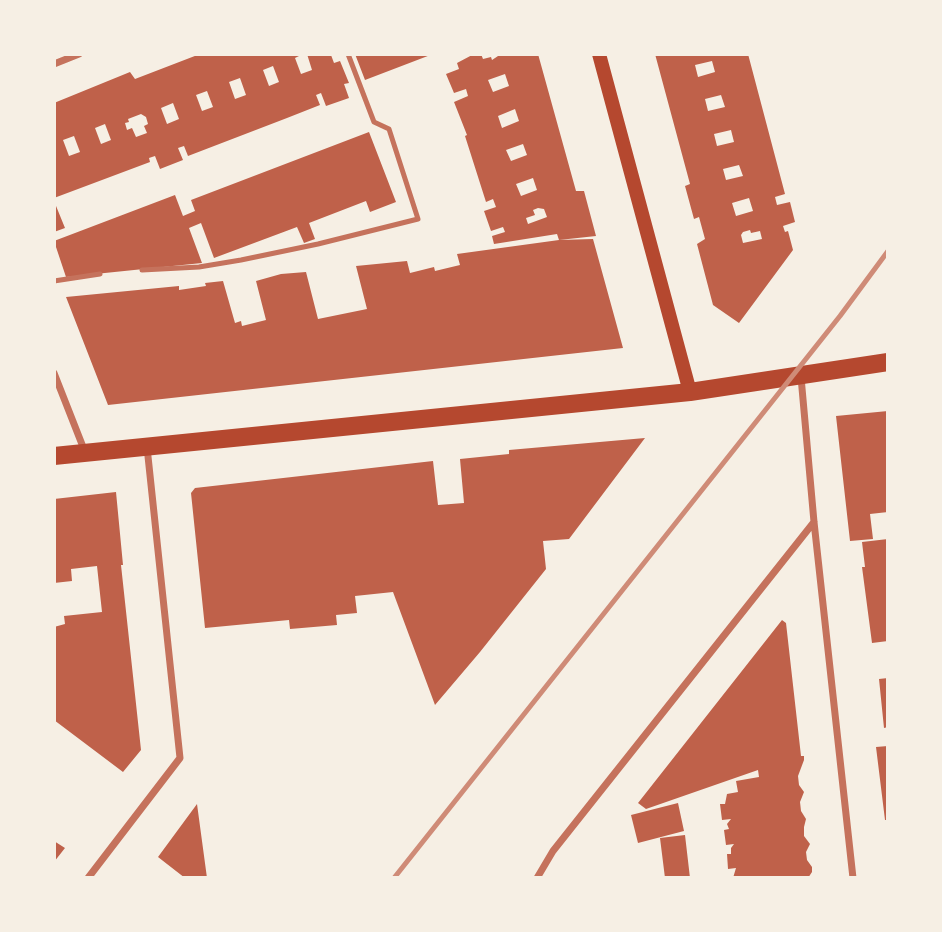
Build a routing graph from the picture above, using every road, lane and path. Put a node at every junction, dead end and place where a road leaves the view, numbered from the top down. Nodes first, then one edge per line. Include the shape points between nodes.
1 (79, 54) edge
2 (348, 54) edge
3 (598, 54) edge
4 (54, 64) edge
5 (142, 270) dead end
6 (100, 274) dead end
7 (54, 281) edge
8 (888, 362) edge
9 (54, 373) edge
10 (800, 373) junction
11 (690, 392) junction
12 (147, 446) junction
13 (85, 453) junction
14 (54, 456) edge
15 (814, 522) junction
16 (88, 878) edge
17 (537, 878) edge
18 (853, 878) edge

1 - 4 street
2 - 5 lane via 374,122 389,129 418,219 241,260
3 - 11 main road
6 - 7 lane
8 - 10 main road
9 - 13 street
10 - 11 main road
10 - 15 street
11 - 12 main road
12 - 13 main road
12 - 16 street via 180,758
13 - 14 main road
15 - 17 street via 553,851
15 - 18 street

